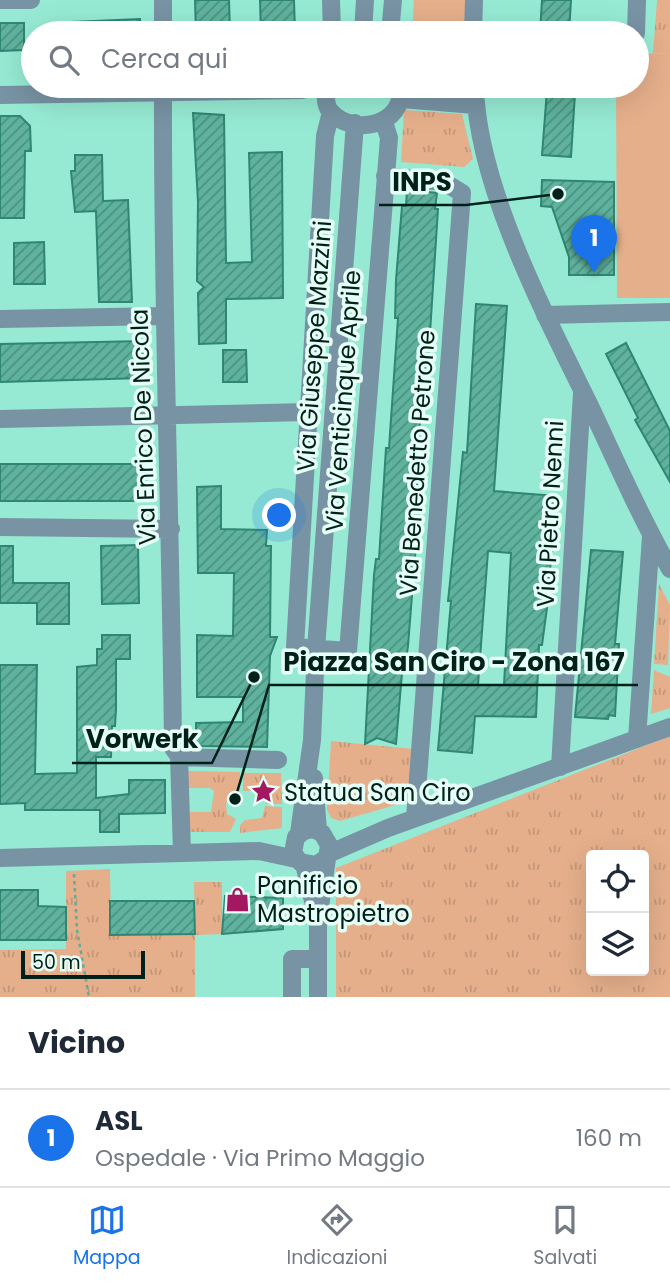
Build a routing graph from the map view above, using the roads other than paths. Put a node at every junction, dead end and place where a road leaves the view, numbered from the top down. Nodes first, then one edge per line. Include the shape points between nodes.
1 (0, 0) edge
2 (32, 0) edge
3 (163, 0) edge
4 (331, 0) edge
5 (365, 0) edge
6 (393, 0) edge
7 (474, 0) edge
8 (638, 0) edge
9 (163, 21) edge
10 (331, 21) edge
11 (364, 21) edge
12 (391, 21) edge
13 (474, 21) edge
14 (637, 21) edge
15 (21, 93) edge
16 (0, 94) edge
17 (163, 98) edge
18 (399, 98) edge
19 (435, 98) edge
20 (475, 98) edge
21 (327, 100) edge
22 (475, 105) junction
23 (384, 122) junction
24 (355, 123) junction
25 (385, 176) junction
26 (670, 312) edge
27 (545, 314) junction
28 (163, 316) junction
29 (0, 319) edge
30 (582, 390) junction
31 (308, 412) junction
32 (167, 417) junction
33 (0, 419) edge
34 (0, 527) edge
35 (171, 529) junction
36 (651, 536) junction
37 (670, 569) edge
38 (316, 649) junction
39 (670, 727) edge
40 (637, 739) junction
41 (179, 757) junction
42 (278, 760) dead end
43 (561, 766) junction
44 (415, 818) junction
45 (311, 847) junction
46 (182, 853) junction
47 (0, 858) edge
48 (318, 959) junction
49 (292, 997) edge
50 (318, 997) edge

1 - 2 street
3 - 9 street
4 - 10 street
5 - 11 street
6 - 12 street
7 - 13 street
8 - 14 street
15 - 16 street
17 - 28 street, Via Enrico De Nicola
18 - 23 street via 395,113
19 - 22 street
20 - 22 street
21 - 24 street via 345,121
21 - 31 street
22 - 27 street via 486,158 510,231
23 - 24 street
23 - 25 street, Via Venticinque Aprile via 389,138
24 - 38 street, Via Giuseppe Mazzini
25 - 38 street, Via Venticinque Aprile via 348,651
25 - 44 street, Via Benedetto Petrone via 444,182 462,193
26 - 27 street
27 - 30 street
28 - 29 street
28 - 32 street, Via Enrico De Nicola
30 - 36 street
30 - 43 street, Via Pietro Nenni
31 - 32 street
31 - 38 street via 295,647
32 - 33 street
32 - 35 street, Via Enrico De Nicola
34 - 35 street
35 - 41 street, Via Enrico De Nicola via 173,748
36 - 37 street
36 - 40 street
38 - 45 street, Via Giuseppe Mazzini
39 - 40 street
40 - 43 street
41 - 42 street
41 - 46 street, Via Enrico De Nicola
43 - 44 street
44 - 45 street
45 - 46 street
45 - 48 street, Via Giuseppe Mazzini
46 - 47 street
48 - 49 street via 292,959
48 - 50 street, Via Giuseppe Mazzini

